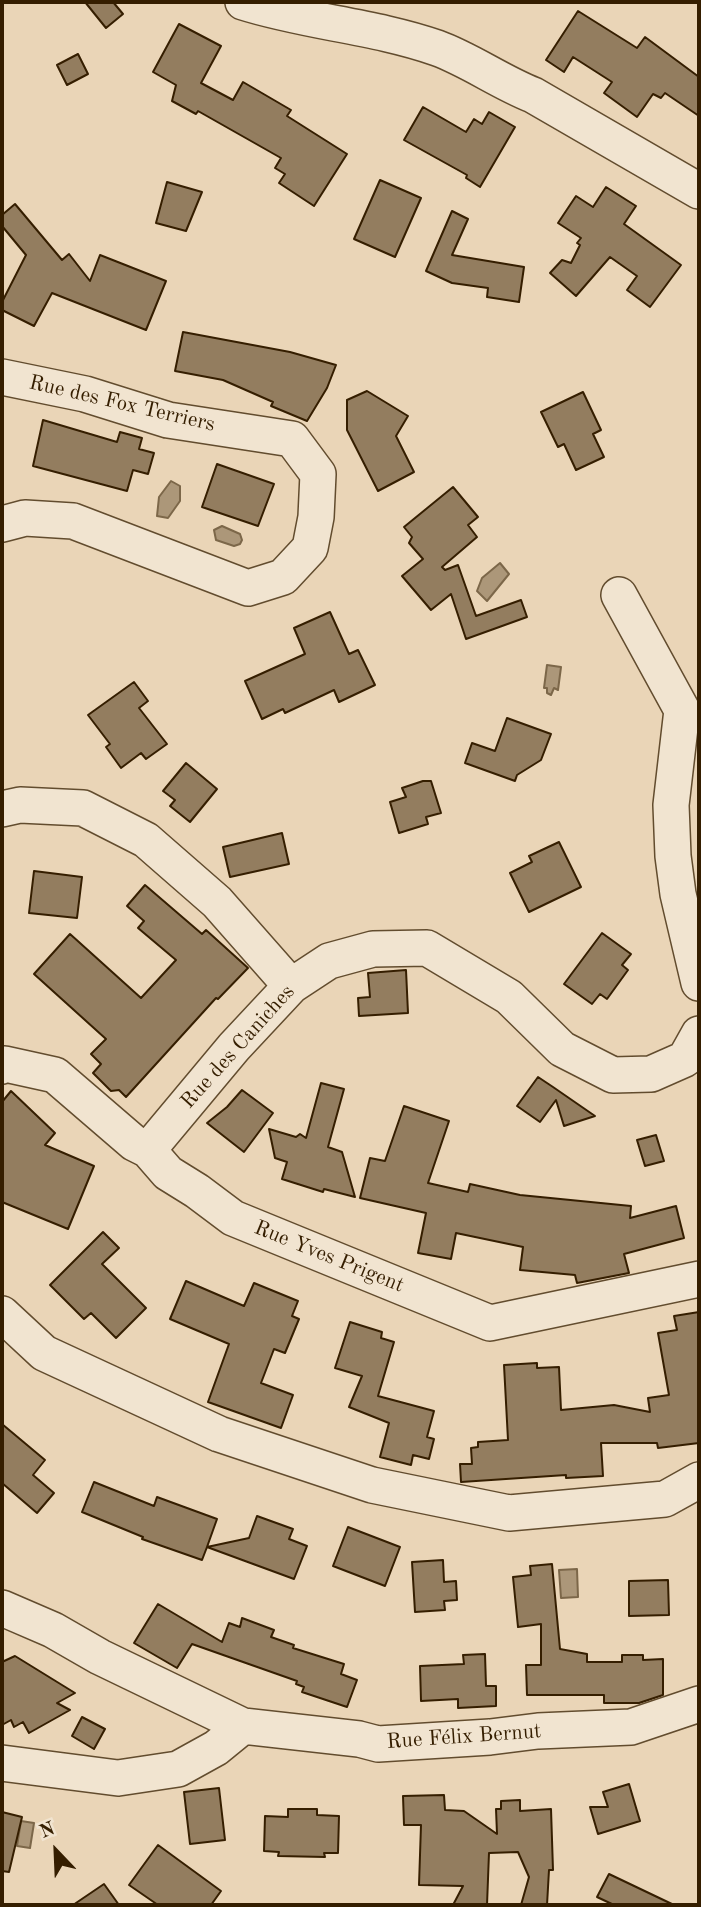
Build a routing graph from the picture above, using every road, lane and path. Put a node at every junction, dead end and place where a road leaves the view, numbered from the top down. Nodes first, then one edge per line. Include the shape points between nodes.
1 (265, 5) edge
2 (699, 191) edge
3 (2, 377) edge
4 (2, 524) edge
5 (619, 595) dead end
6 (2, 809) edge
7 (699, 983) edge
8 (291, 986) junction
9 (699, 1034) edge
10 (2, 1066) edge
11 (148, 1150) junction
12 (699, 1279) edge
13 (2, 1314) edge
14 (699, 1480) edge
15 (2, 1608) edge
16 (699, 1704) edge
17 (243, 1726) junction
18 (2, 1763) edge

1 - 2 street via 444,51 533,95
3 - 4 street, Rue des Fox Terriers via 85,394 168,420 292,439 318,474 310,548 283,577 248,588 73,521 25,518
5 - 7 street via 682,710 671,805 673,856
6 - 8 street via 20,804 83,808 146,841 217,902
8 - 9 street, Rue des Caniches via 329,961 373,949 427,948 509,997 562,1049 613,1075 651,1074 685,1059
8 - 11 street, Rue des Caniches
10 - 11 street, Rue Yves Prigent via 55,1075
11 - 12 street, Rue Yves Prigent via 168,1173 233,1218 490,1323
13 - 14 street via 56,1359 219,1434 372,1485 509,1513 665,1499
15 - 17 street, Rue Félix Bernut
16 - 17 street, Rue Félix Bernut via 631,1727 378,1744
17 - 18 street via 178,1769 118,1778

